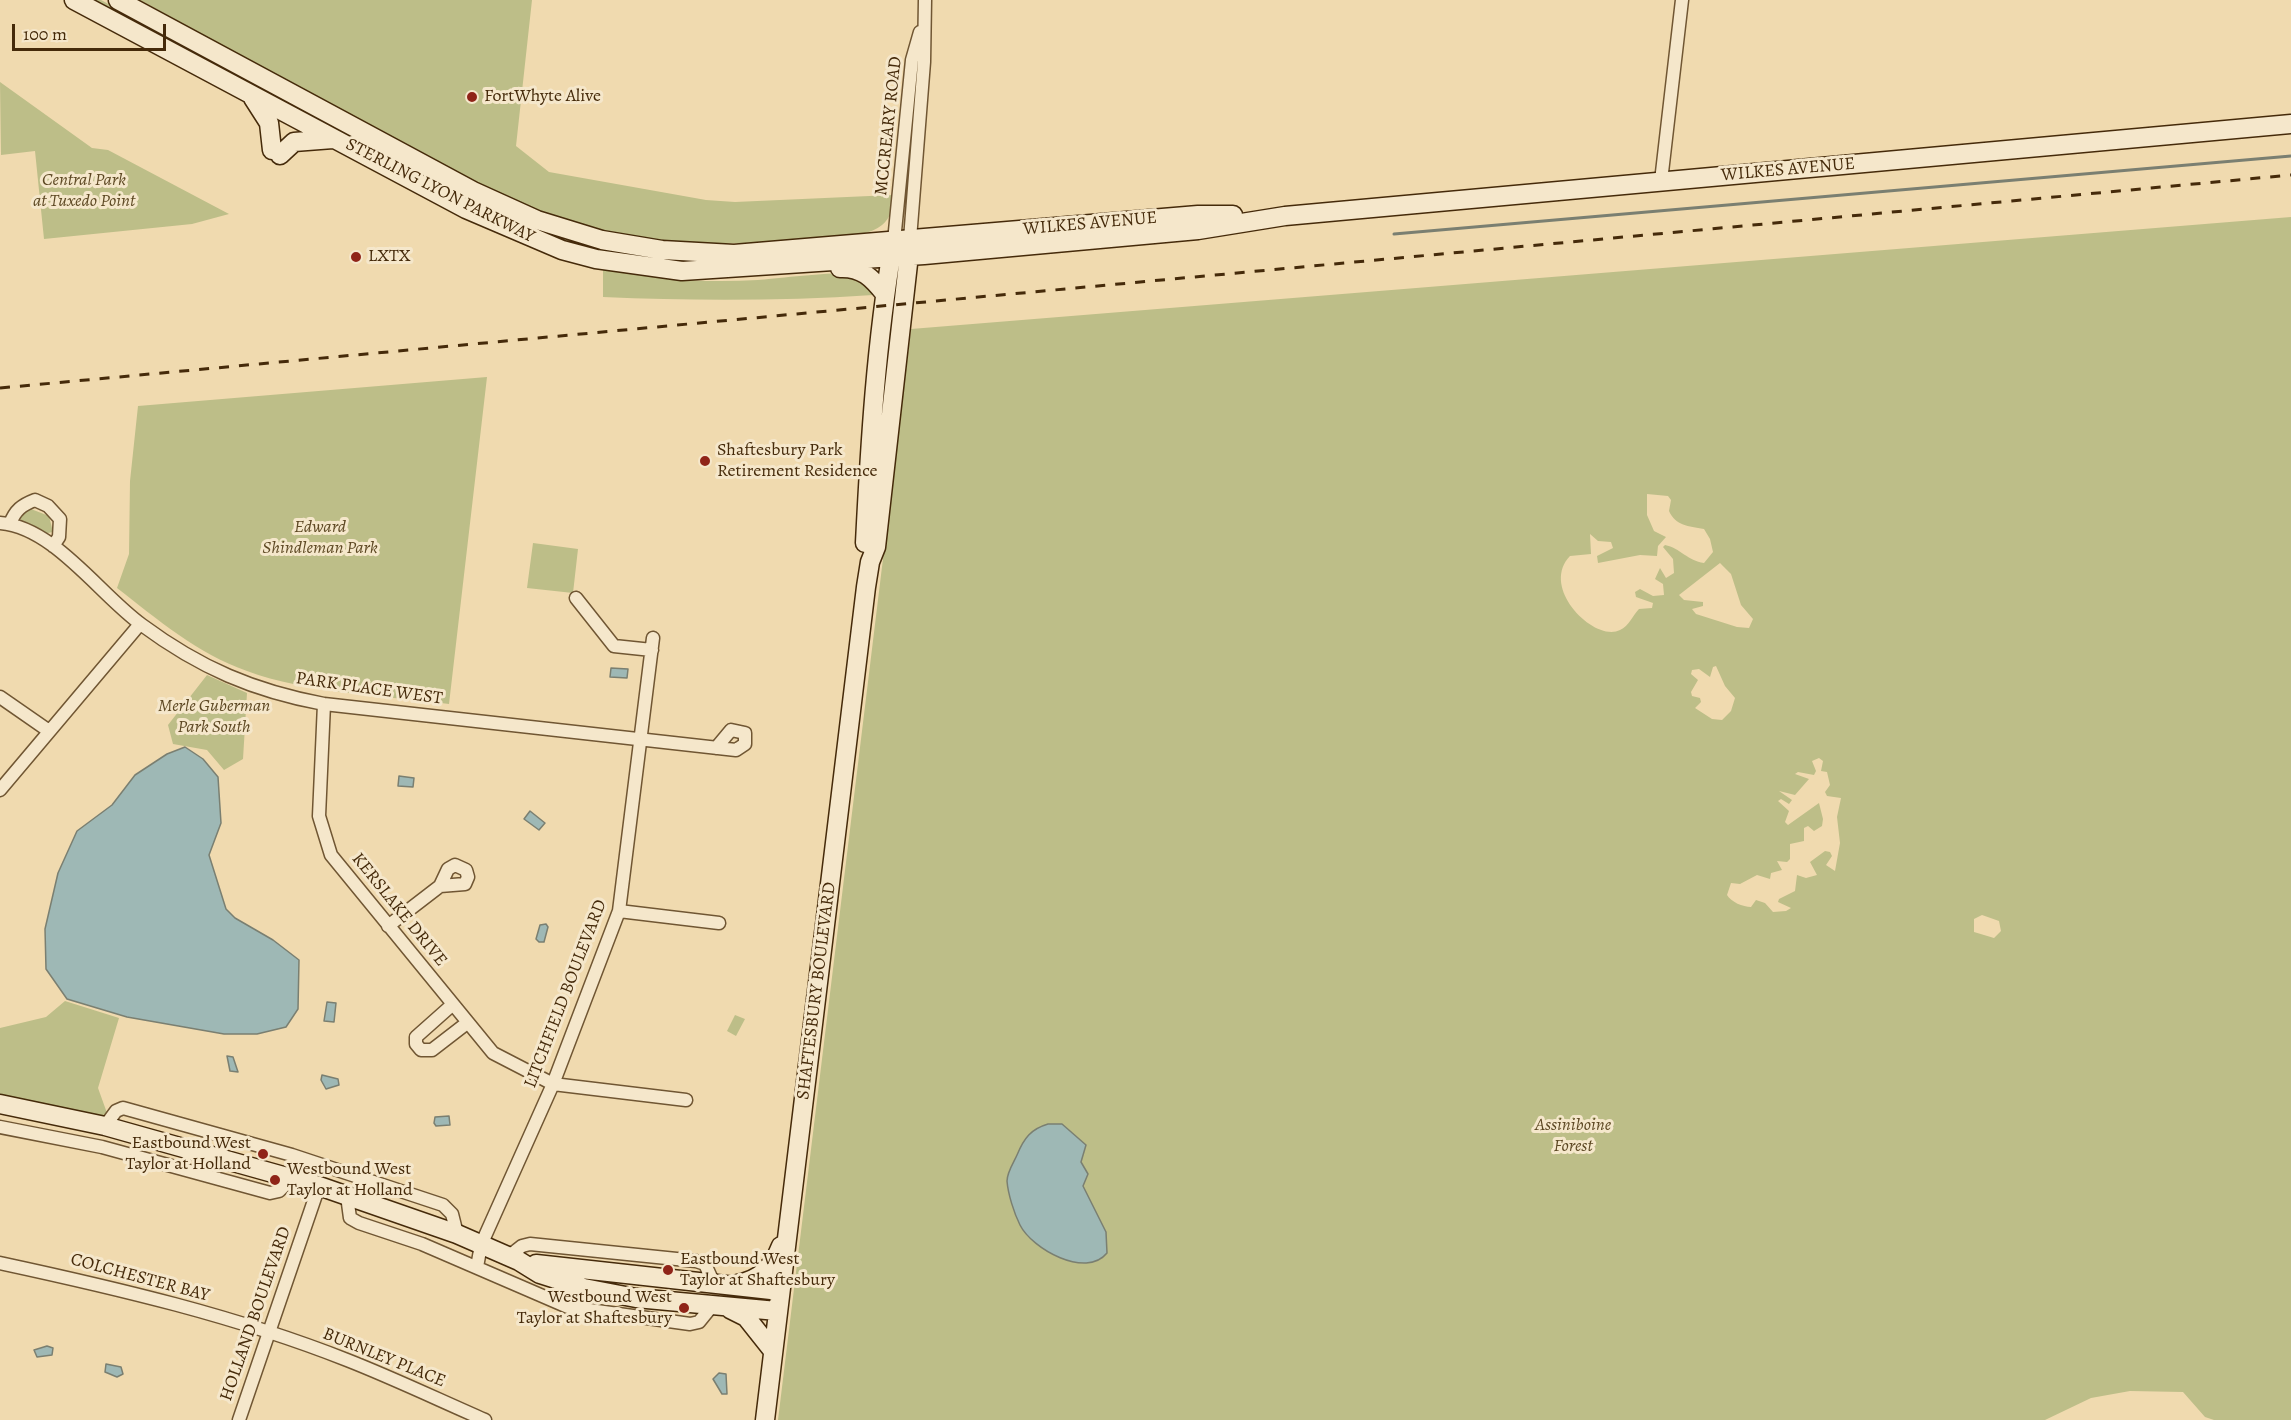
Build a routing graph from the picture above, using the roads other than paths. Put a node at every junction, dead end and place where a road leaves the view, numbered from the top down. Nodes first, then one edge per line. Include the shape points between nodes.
1 (74, 0) edge
2 (118, 0) edge
3 (925, 0) edge
4 (1682, 0) edge
5 (248, 92) junction
6 (2291, 124) edge
7 (336, 139) junction
8 (1661, 181) junction
9 (901, 248) junction
10 (784, 266) junction
11 (885, 294) junction
12 (5, 523) edge
13 (53, 546) junction
14 (870, 562) junction
15 (576, 598) dead end
16 (140, 624) junction
17 (0, 697) edge
18 (324, 704) junction
19 (49, 731) junction
20 (641, 740) junction
21 (716, 748) dead end
22 (0, 790) edge
23 (440, 886) dead end
24 (619, 911) junction
25 (719, 923) dead end
26 (388, 926) junction
27 (452, 1005) junction
28 (467, 1023) junction
29 (552, 1084) junction
30 (686, 1100) dead end
31 (0, 1104) edge
32 (105, 1126) junction
33 (0, 1127) edge
34 (292, 1178) junction
35 (319, 1186) junction
36 (347, 1196) junction
37 (787, 1231) junction
38 (457, 1234) junction
39 (481, 1245) junction
40 (514, 1259) junction
41 (0, 1263) edge
42 (477, 1267) junction
43 (722, 1284) junction
44 (780, 1291) junction
45 (720, 1306) junction
46 (777, 1311) junction
47 (269, 1334) junction
48 (772, 1351) junction
49 (239, 1420) edge
50 (485, 1420) edge
51 (765, 1420) edge

1 - 5 main road, STERLING LYON PARKWAY
2 - 9 main road, STERLING LYON PARKWAY via 473,191 537,220 602,240 683,251 734,254
3 - 9 street, MCCREARY ROAD via 924,62
4 - 8 street
5 - 7 main road, STERLING LYON PARKWAY
5 - 7 main road via 264,112 276,152 294,142
6 - 8 main road, WILKES AVENUE
7 - 10 main road, STERLING LYON PARKWAY via 466,209 562,250 596,259 682,271
8 - 9 main road, WILKES AVENUE via 1286,216 1198,215
9 - 10 main road, STERLING LYON PARKWAY
9 - 11 main road, SHAFTESBURY BOULEVARD
9 - 14 main road, SHAFTESBURY BOULEVARD via 876,547
10 - 11 main road via 860,270
11 - 14 main road, SHAFTESBURY BOULEVARD via 871,438 865,546
12 - 13 street, PARK PLACE WEST via 30,531
12 - 13 street via 22,505 35,500 48,506 60,519 59,537
13 - 16 street, PARK PLACE WEST
14 - 37 main road, SHAFTESBURY BOULEVARD
15 - 20 street, LITCHFIELD BOULEVARD via 614,646 652,644
16 - 18 street, PARK PLACE WEST via 198,663 238,681
16 - 19 street
17 - 19 street
18 - 20 street, PARK PLACE WEST
18 - 26 street, KERSLAKE DRIVE via 319,816 331,855
19 - 22 street
20 - 21 street, PARK PLACE WEST
20 - 24 street, LITCHFIELD BOULEVARD
23 - 26 street
24 - 25 street
24 - 29 street, LITCHFIELD BOULEVARD
26 - 27 street, KERSLAKE DRIVE
27 - 28 street, KERSLAKE DRIVE
27 - 28 street via 416,1037 416,1044 421,1050 432,1050
28 - 29 street, KERSLAKE DRIVE via 493,1053
29 - 30 street
29 - 39 street, LITCHFIELD BOULEVARD
31 - 32 main road
32 - 34 main road
32 - 38 street via 123,1108 292,1155 443,1205 452,1214
33 - 34 street via 102,1148 270,1193 279,1191
34 - 35 main road
35 - 36 main road
35 - 47 street, HOLLAND BOULEVARD
36 - 38 main road
36 - 42 street via 350,1218 359,1223
37 - 43 main road via 774,1263 761,1275 749,1282
37 - 44 main road, SHAFTESBURY BOULEVARD
38 - 39 main road
39 - 40 main road
39 - 42 street, LITCHFIELD BOULEVARD
40 - 43 main road
40 - 45 main road via 540,1274 584,1288 636,1298
41 - 47 street, COLCHESTER BAY via 79,1280
42 - 45 street via 581,1311 690,1324
43 - 44 main road
44 - 46 main road, SHAFTESBURY BOULEVARD
45 - 46 main road
45 - 48 main road via 746,1317
46 - 48 main road, SHAFTESBURY BOULEVARD
47 - 49 street, HOLLAND BOULEVARD
47 - 50 street, BURNLEY PLACE via 347,1360
48 - 51 main road, SHAFTESBURY BOULEVARD

